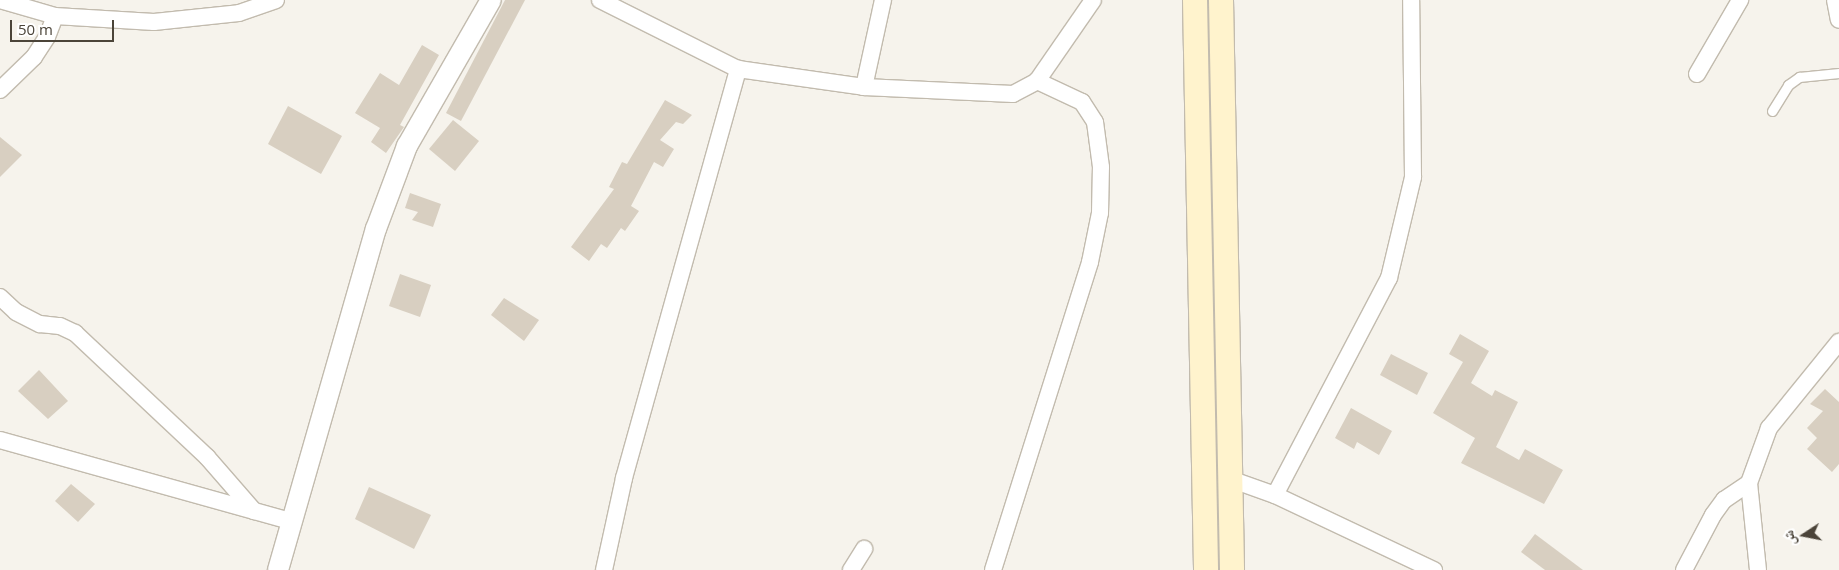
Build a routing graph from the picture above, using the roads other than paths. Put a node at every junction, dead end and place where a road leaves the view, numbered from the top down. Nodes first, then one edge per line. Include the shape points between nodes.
1 (0, 0) edge
2 (276, 0) edge
3 (490, 0) edge
4 (600, 0) edge
5 (883, 0) edge
6 (1093, 0) edge
7 (1195, 0) edge
8 (1222, 0) edge
9 (1411, 0) edge
10 (1740, 0) edge
11 (1835, 0) edge
12 (55, 16) junction
13 (1839, 20) edge
14 (738, 68) junction
15 (1839, 73) edge
16 (1697, 74) dead end
17 (1037, 81) junction
18 (864, 87) junction
19 (0, 90) edge
20 (1772, 111) dead end
21 (0, 298) edge
22 (1839, 342) edge
23 (0, 440) edge
24 (1230, 479) junction
25 (1749, 483) junction
26 (1275, 495) junction
27 (254, 511) junction
28 (293, 522) junction
29 (864, 549) dead end
30 (278, 570) edge
31 (604, 570) edge
32 (851, 570) edge
33 (993, 570) edge
34 (1206, 570) edge
35 (1232, 570) edge
36 (1434, 570) edge
37 (1684, 570) edge
38 (1758, 570) edge

1 - 12 street
2 - 12 street via 238,13 196,19 154,22
3 - 28 street via 407,146 376,229
4 - 14 street
5 - 18 street
6 - 17 street
7 - 34 main road
8 - 24 main road
9 - 26 street via 1413,177 1389,278
10 - 16 street
11 - 13 street
12 - 19 street via 48,38 34,57
14 - 18 street
14 - 31 street via 624,478
15 - 20 lane via 1799,77 1788,85
17 - 18 street via 1013,94
17 - 33 street via 1082,102 1095,122 1101,167 1100,213 1090,262
21 - 27 street via 16,312 40,324 60,326 74,333 207,457
22 - 25 street via 1769,428
23 - 27 street
24 - 26 street
24 - 35 main road
25 - 37 street via 1724,500
25 - 38 street
26 - 36 street
27 - 28 street
28 - 30 street
29 - 32 street

